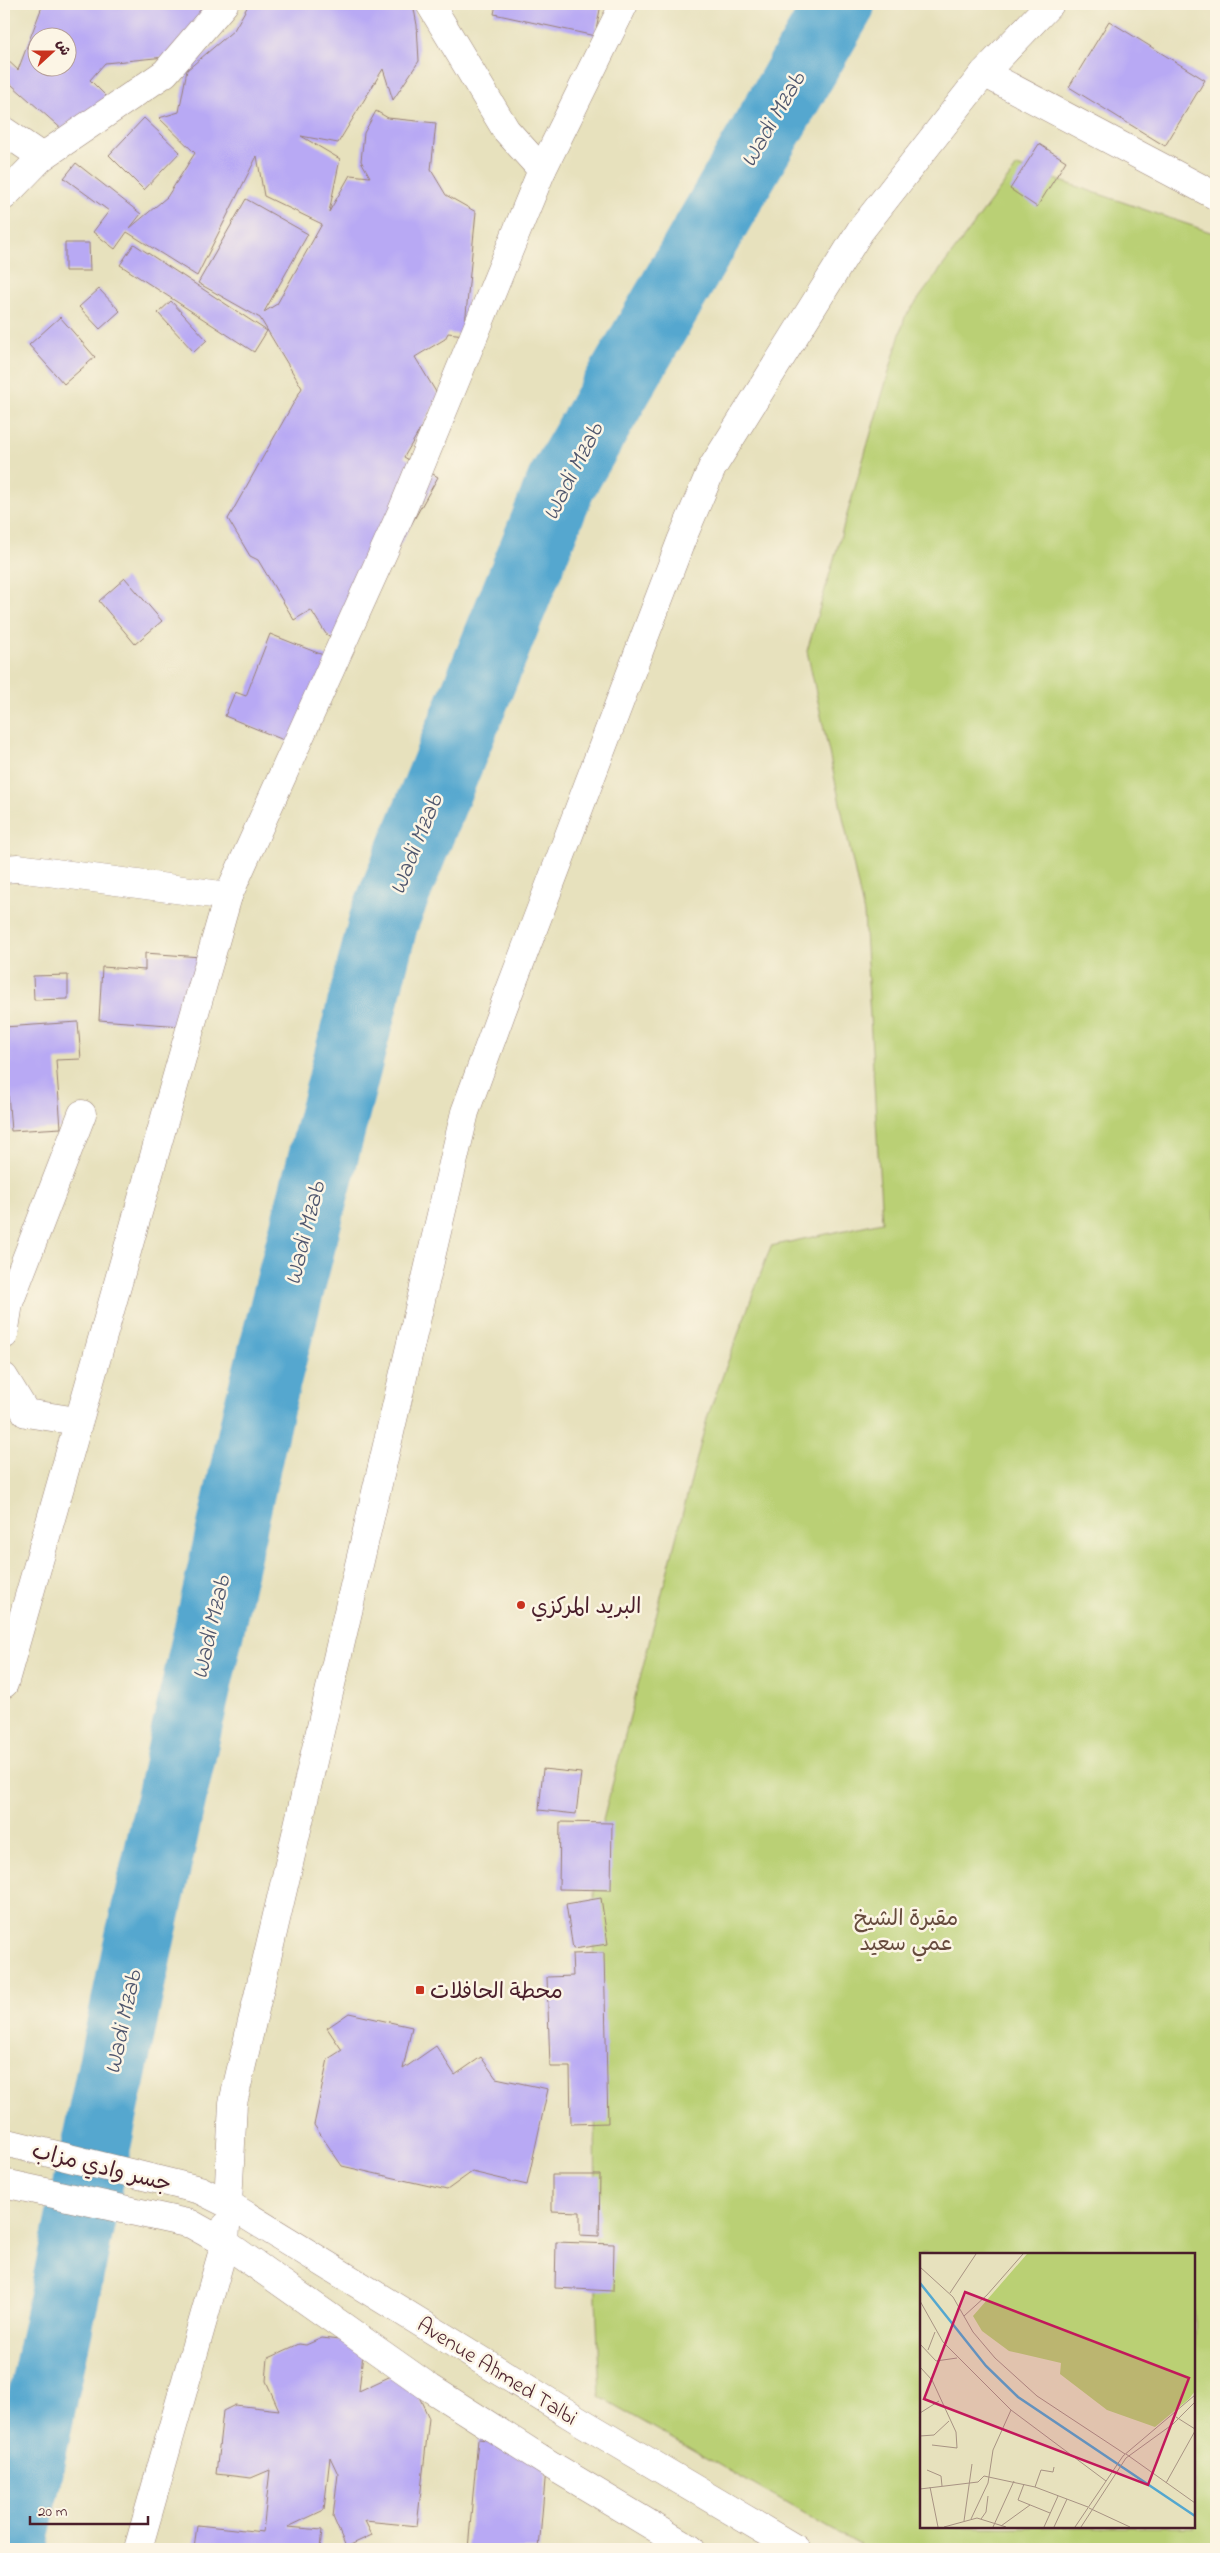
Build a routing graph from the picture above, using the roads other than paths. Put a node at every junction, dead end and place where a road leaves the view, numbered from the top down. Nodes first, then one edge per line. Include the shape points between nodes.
1 (224, 4) edge
2 (430, 4) edge
3 (624, 4) edge
4 (1050, 4) edge
5 (984, 73) junction
6 (4, 131) edge
7 (42, 158) junction
8 (542, 170) junction
9 (4, 196) edge
10 (1216, 196) edge
11 (4, 869) edge
12 (228, 896) junction
13 (82, 1114) dead end
14 (4, 1335) edge
15 (4, 1377) edge
16 (77, 1422) junction
17 (4, 1684) edge
18 (4, 2142) edge
19 (4, 2183) edge
20 (200, 2190) joint
21 (228, 2204) junction
22 (225, 2243) junction
23 (138, 2549) edge
24 (691, 2549) edge
25 (795, 2549) edge

1 - 7 street via 165,73
2 - 8 street via 506,130
3 - 8 street
4 - 5 street
5 - 10 street
5 - 21 street via 860,231 712,468 506,998 466,1112 233,2103
6 - 7 street
7 - 9 street
8 - 12 street via 402,511
11 - 12 street via 18,868
12 - 16 street
13 - 14 street via 8,1303
15 - 16 street via 26,1413
16 - 17 street
18 - 20 street, جسر وادي مزاب
19 - 22 street, جسر وادي مزاب via 191,2224
20 - 21 street, Avenue Ahmed Talbi
21 - 22 street
21 - 25 street, Avenue Ahmed Talbi
22 - 23 street
22 - 24 street, جسر وادي مزاب via 430,2388 551,2466

